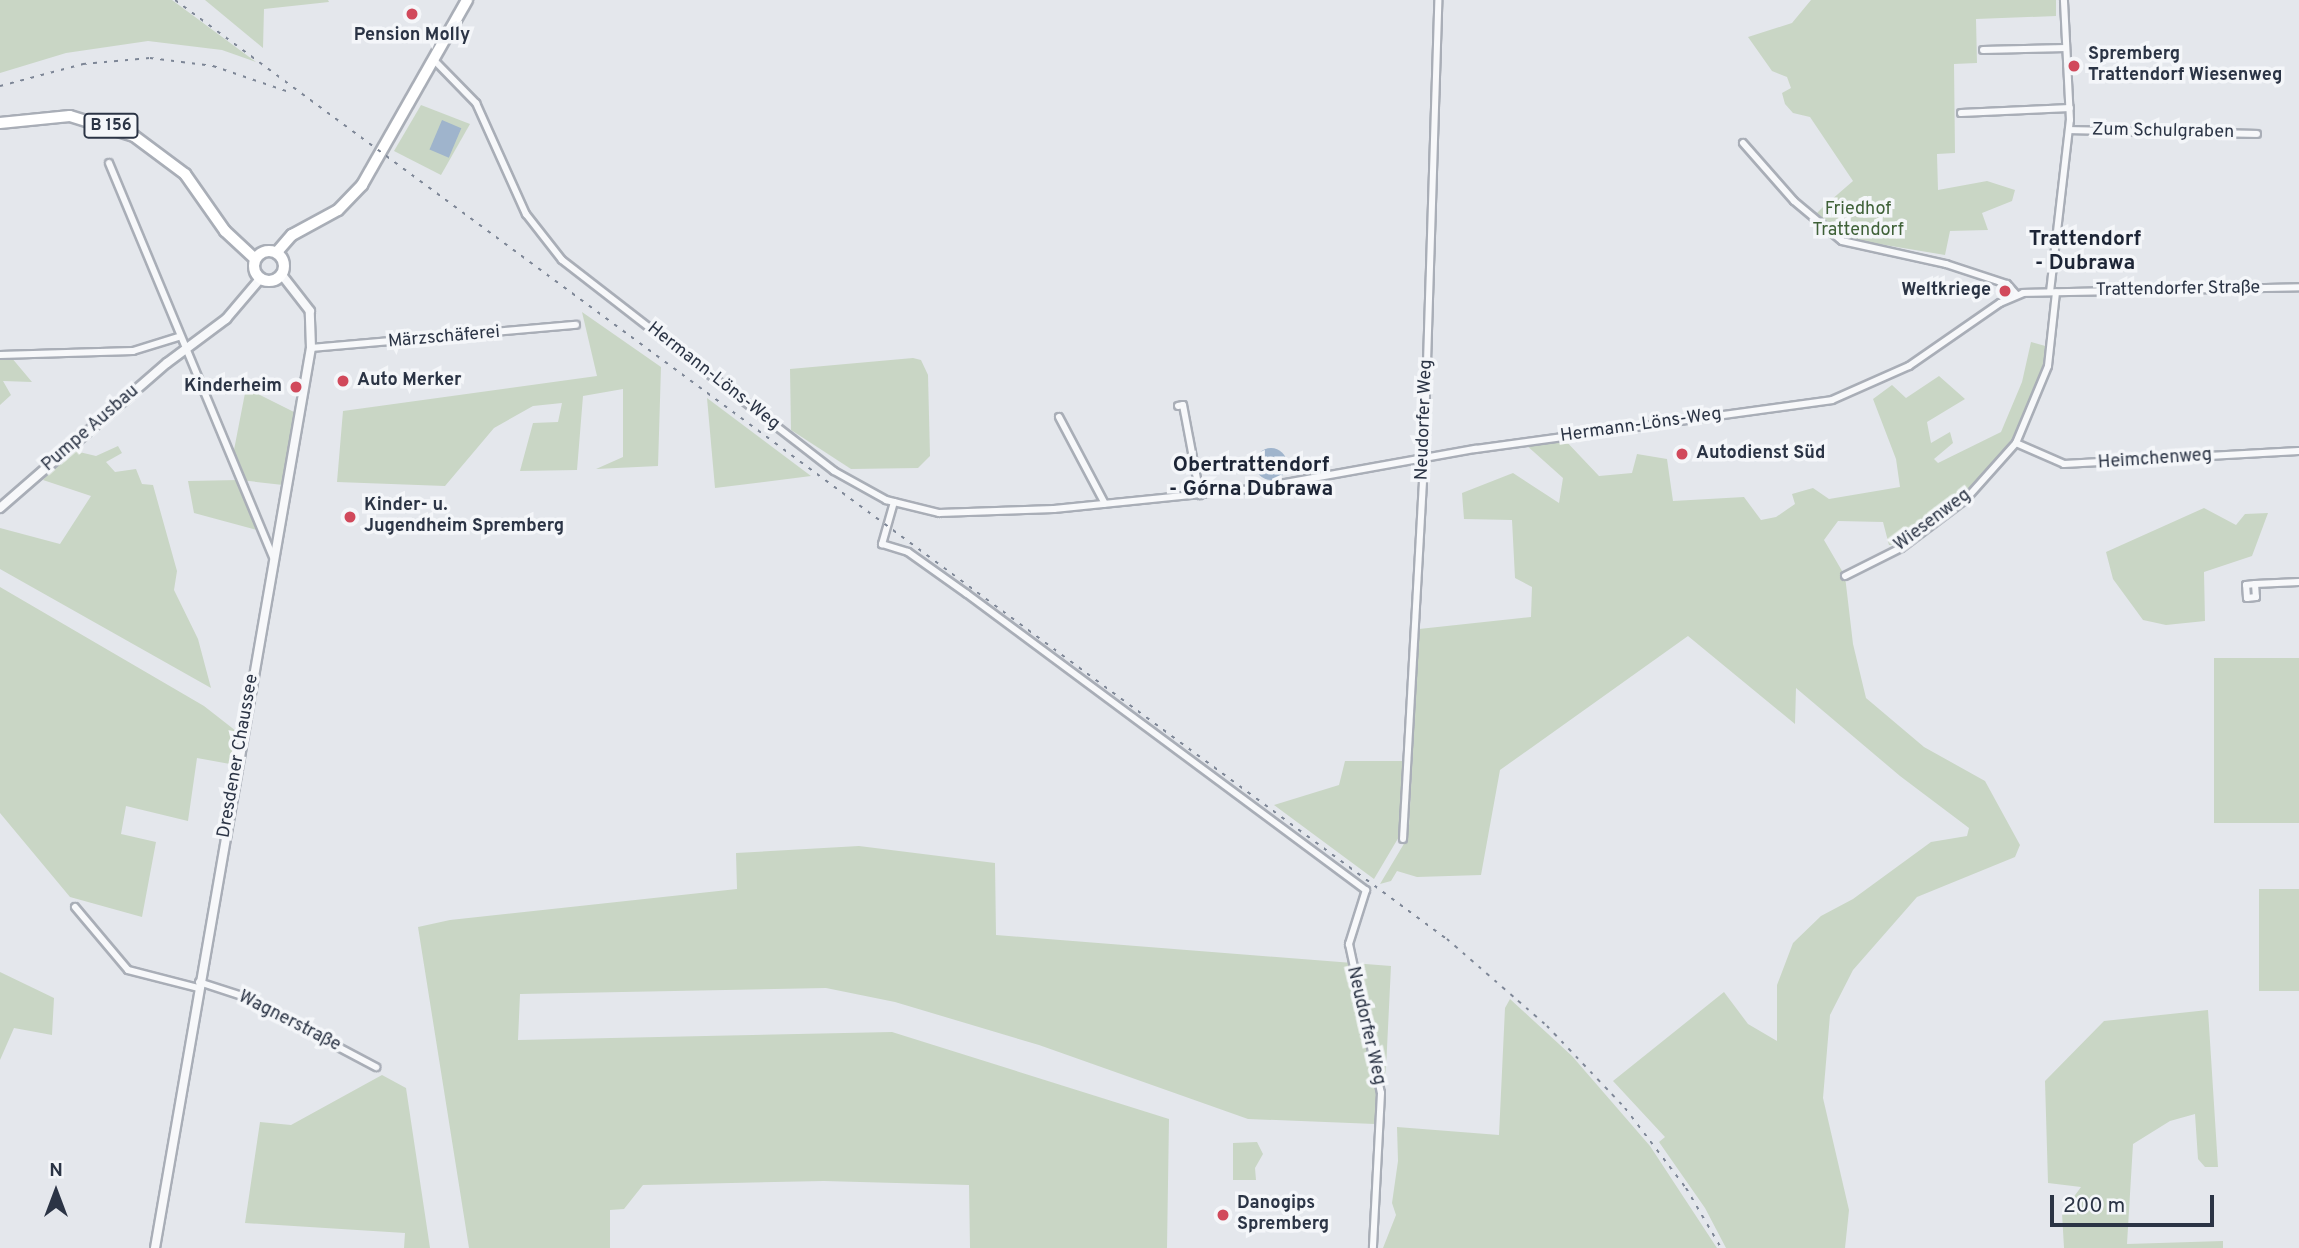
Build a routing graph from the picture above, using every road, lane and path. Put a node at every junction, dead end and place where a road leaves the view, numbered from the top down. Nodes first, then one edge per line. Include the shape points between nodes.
1 (467, 0) edge
2 (1438, 0) edge
3 (2064, 0) edge
4 (2066, 48) junction
5 (1983, 50) dead end
6 (433, 59) junction
7 (2070, 108) junction
8 (1961, 113) dead end
9 (0, 122) edge
10 (2069, 130) junction
11 (2257, 134) dead end
12 (1743, 143) dead end
13 (109, 163) dead end
14 (276, 252) junction
15 (255, 260) junction
16 (282, 275) junction
17 (260, 279) junction
18 (2299, 287) edge
19 (2053, 292) junction
20 (2016, 294) junction
21 (576, 325) dead end
22 (178, 337) junction
23 (311, 348) junction
24 (184, 351) junction
25 (0, 355) edge
26 (1178, 405) dead end
27 (1059, 418) dead end
28 (2016, 443) junction
29 (2299, 452) edge
30 (1424, 458) junction
31 (1200, 495) junction
32 (894, 502) junction
33 (1105, 504) junction
34 (0, 508) edge
35 (274, 560) junction
36 (1845, 576) dead end
37 (2299, 582) edge
38 (2255, 584) dead end
39 (1403, 839) dead end
40 (75, 907) dead end
41 (199, 985) junction
42 (376, 1067) dead end
43 (155, 1248) edge
44 (1373, 1248) edge

1 - 6 main road
2 - 30 street, Neudorfer Weg
3 - 4 street, Wiesenweg
4 - 5 street
4 - 7 street, Wiesenweg
6 - 14 main road via 362,185 338,210 292,235
6 - 32 street, Hermann-Löns-Weg via 444,65 476,103 526,214 562,260 834,471
7 - 8 street
7 - 10 street, Wiesenweg
9 - 15 main road, B 156 via 70,116 134,136 185,174 226,231
10 - 11 street, Zum Schulgraben
10 - 19 street, Wiesenweg
12 - 20 street via 1794,201 1842,241 1946,264 2007,284
13 - 22 street
14 - 15 main road via 266,251
14 - 16 main road via 284,263
15 - 17 main road
16 - 17 main road via 270,282
16 - 23 street, Dresdener Chaussee via 306,299
17 - 24 street, Pumpe Ausbau via 226,319
18 - 19 street, Trattendorfer Straße
19 - 20 street
19 - 28 street, Wiesenweg via 2048,366
20 - 30 street, Hermann-Löns-Weg via 1909,366 1832,400
21 - 23 street, Märzschäferei
22 - 24 street
22 - 25 street via 133,351
23 - 35 street, Dresdener Chaussee
24 - 34 street, Pumpe Ausbau
24 - 35 street
26 - 31 street via 1183,405
27 - 33 street
28 - 29 street, Heimchenweg via 2064,464
28 - 36 street, Wiesenweg via 1966,499 1901,548
30 - 31 street, Hermann-Löns-Weg
30 - 39 street, Neudorfer Weg
31 - 33 street, Hermann-Löns-Weg
32 - 33 street, Hermann-Löns-Weg via 956,514
32 - 44 street, Neudorfer Weg via 882,544 908,552 959,588 1368,893 1349,944 1381,1093
35 - 41 street, Dresdener Chaussee
37 - 38 street
40 - 41 street, Wagnerstraße via 128,970
41 - 42 street, Wagnerstraße via 242,996
41 - 43 street, Dresdener Chaussee

